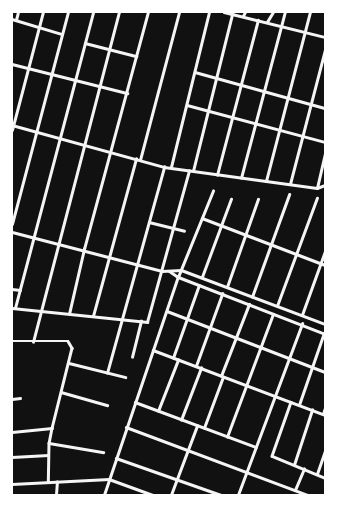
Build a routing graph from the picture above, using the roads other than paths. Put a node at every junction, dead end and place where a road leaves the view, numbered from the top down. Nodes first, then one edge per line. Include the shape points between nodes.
1 (18, 12) edge
2 (43, 12) edge
3 (68, 12) edge
4 (93, 12) edge
5 (119, 12) edge
6 (148, 12) edge
7 (179, 12) edge
8 (209, 12) edge
9 (224, 12) edge
10 (245, 12) edge
11 (272, 12) edge
12 (285, 12) edge
13 (310, 12) edge
14 (232, 14) junction
15 (243, 16) junction
16 (14, 20) edge
17 (258, 20) junction
18 (267, 22) junction
19 (281, 25) junction
20 (39, 27) junction
21 (305, 32) junction
22 (62, 34) junction
23 (325, 37) edge
24 (85, 43) junction
25 (109, 49) junction
26 (325, 50) edge
27 (136, 56) junction
28 (12, 64) edge
29 (28, 68) junction
30 (195, 72) junction
31 (52, 75) junction
32 (216, 79) junction
33 (76, 81) junction
34 (241, 85) junction
35 (99, 87) junction
36 (264, 90) junction
37 (127, 93) junction
38 (287, 97) junction
39 (311, 104) junction
40 (187, 105) junction
41 (325, 108) edge
42 (207, 111) junction
43 (232, 117) junction
44 (256, 123) junction
45 (13, 126) edge
46 (278, 129) junction
47 (12, 130) edge
48 (36, 132) junction
49 (303, 136) junction
50 (60, 139) junction
51 (325, 142) edge
52 (84, 144) junction
53 (110, 151) junction
54 (325, 152) edge
55 (136, 159) junction
56 (140, 160) junction
57 (164, 167) junction
58 (172, 167) junction
59 (189, 170) junction
60 (193, 171) junction
61 (217, 175) junction
62 (241, 178) junction
63 (266, 181) junction
64 (290, 184) junction
65 (325, 185) edge
66 (317, 188) junction
67 (213, 190) dead end
68 (289, 195) dead end
69 (316, 198) dead end
70 (231, 199) dead end
71 (258, 199) dead end
72 (202, 218) junction
73 (149, 222) junction
74 (12, 224) edge
75 (220, 225) junction
76 (173, 229) junction
77 (184, 231) dead end
78 (12, 232) edge
79 (246, 234) junction
80 (33, 237) junction
81 (58, 243) junction
82 (271, 244) junction
83 (84, 249) junction
84 (325, 252) edge
85 (296, 253) junction
86 (109, 257) junction
87 (320, 263) junction
88 (137, 264) junction
89 (325, 265) edge
90 (181, 270) junction
91 (162, 271) junction
92 (169, 271) junction
93 (178, 277) junction
94 (202, 277) junction
95 (199, 285) junction
96 (226, 287) junction
97 (12, 289) edge
98 (20, 290) junction
99 (238, 291) junction
100 (222, 294) junction
101 (252, 297) junction
102 (234, 299) junction
103 (249, 304) junction
104 (277, 306) junction
105 (14, 308) edge
106 (39, 311) junction
107 (166, 311) junction
108 (69, 314) junction
109 (273, 314) junction
110 (302, 315) junction
111 (93, 316) junction
112 (122, 319) junction
113 (187, 319) junction
114 (141, 321) junction
115 (302, 324) junction
116 (325, 324) edge
117 (210, 328) junction
118 (324, 333) edge
119 (235, 337) junction
120 (12, 341) edge
121 (33, 342) junction
122 (260, 347) junction
123 (153, 350) junction
124 (132, 357) dead end
125 (172, 358) junction
126 (290, 358) junction
127 (178, 360) junction
128 (69, 363) junction
129 (196, 366) junction
130 (313, 367) junction
131 (201, 368) junction
132 (325, 372) edge
133 (107, 374) junction
134 (125, 377) dead end
135 (222, 377) junction
136 (246, 385) junction
137 (61, 392) junction
138 (275, 396) junction
139 (20, 398) dead end
140 (12, 399) edge
141 (135, 402) junction
142 (291, 402) junction
143 (107, 405) dead end
144 (299, 405) junction
145 (325, 408) edge
146 (312, 410) junction
147 (158, 411) junction
148 (324, 415) edge
149 (181, 420) junction
150 (197, 426) junction
151 (126, 427) junction
152 (52, 428) junction
153 (204, 428) junction
154 (12, 432) edge
155 (227, 437) junction
156 (49, 443) junction
157 (256, 447) junction
158 (188, 450) junction
159 (325, 451) edge
160 (103, 452) dead end
161 (48, 455) junction
162 (12, 457) edge
163 (116, 458) junction
164 (294, 465) junction
165 (304, 469) junction
166 (246, 472) junction
167 (317, 474) junction
168 (325, 478) edge
169 (109, 479) junction
170 (177, 479) junction
171 (48, 482) junction
172 (57, 482) junction
173 (12, 484) edge
174 (295, 490) junction
175 (56, 495) edge
176 (104, 495) edge
177 (152, 495) edge
178 (171, 495) edge
179 (221, 495) edge
180 (238, 495) edge
181 (308, 495) edge

1 - 16 street
2 - 20 street
3 - 22 street
4 - 24 street
5 - 25 street
6 - 27 street
7 - 56 street
8 - 30 street
9 - 14 street
10 - 15 street
11 - 18 street
12 - 19 street
13 - 21 street
14 - 15 street
14 - 32 street
15 - 17 street
16 - 20 street
17 - 18 street
17 - 34 street
18 - 19 street
19 - 21 street
19 - 36 street
20 - 22 street
20 - 29 street
21 - 23 street
21 - 38 street
22 - 31 street
24 - 25 street
24 - 33 street
25 - 27 street
25 - 35 street
26 - 39 street
27 - 37 street
28 - 29 street
29 - 31 street
29 - 45 street
30 - 32 street
30 - 40 street
31 - 33 street
31 - 48 street
32 - 34 street
32 - 42 street
33 - 35 street
33 - 50 street
34 - 36 street
34 - 43 street
35 - 37 street
35 - 52 street
36 - 38 street
36 - 44 street
37 - 53 street
38 - 39 street
38 - 46 street
39 - 41 street
39 - 49 street
40 - 42 street
40 - 58 street
42 - 43 street
42 - 60 street
43 - 44 street
43 - 61 street
44 - 46 street
44 - 62 street
45 - 47 street
45 - 48 street
46 - 49 street
46 - 63 street
48 - 50 street
48 - 74 street
49 - 51 street
49 - 64 street
50 - 52 street
50 - 80 street
52 - 53 street
52 - 81 street
53 - 55 street
53 - 83 street
54 - 66 street
55 - 56 street
55 - 86 street
56 - 57 street
57 - 58 street
57 - 73 street
58 - 59 street
59 - 60 street
59 - 76 street
60 - 61 street
61 - 62 street
62 - 63 street
63 - 64 street
64 - 66 street
65 - 66 street
67 - 72 street
68 - 82 street
69 - 85 street
70 - 75 street
71 - 79 street
72 - 75 street
72 - 90 street
73 - 76 street
73 - 88 street
75 - 79 street
75 - 94 street
76 - 77 street
76 - 91 street
78 - 80 street
79 - 82 street
79 - 96 street
80 - 81 street
80 - 98 street
81 - 83 street
81 - 106 street
82 - 85 street
82 - 101 street
83 - 86 street
83 - 108 street
84 - 87 street
85 - 87 street
85 - 104 street
86 - 88 street
86 - 111 street
87 - 89 street
87 - 110 street
88 - 91 street
88 - 112 street
90 - 92 street
90 - 93 street
90 - 94 street
91 - 92 street
91 - 114 street via 147,322
92 - 93 street
93 - 95 street
93 - 107 street
94 - 96 street
95 - 100 street
95 - 113 street
96 - 99 street
97 - 98 street
98 - 105 street
99 - 101 street
99 - 102 street
100 - 102 street
100 - 117 street
101 - 104 street
102 - 103 street
103 - 109 street
103 - 119 street
104 - 110 street
105 - 106 street
106 - 108 street
106 - 121 street
107 - 113 street
107 - 123 street
108 - 111 street
109 - 115 street
109 - 122 street
110 - 116 street
111 - 112 street
112 - 114 street
112 - 133 street
113 - 117 street
113 - 125 street
114 - 124 street
115 - 118 street
115 - 126 street
117 - 119 street
117 - 129 street
118 - 130 street
119 - 122 street
119 - 135 street
120 - 121 street
121 - 128 street via 68,341 72,348
122 - 126 street
122 - 136 street
123 - 125 street
123 - 141 street
125 - 127 street
126 - 130 street
126 - 138 street
127 - 129 street
127 - 147 street
128 - 133 street
128 - 137 street
129 - 131 street
130 - 132 street
130 - 144 street
131 - 135 street
131 - 149 street
133 - 134 street
135 - 136 street
135 - 153 street
136 - 138 street
136 - 155 street
137 - 143 street
137 - 152 street
138 - 142 street
138 - 157 street
139 - 140 street
141 - 147 street
141 - 151 street
142 - 144 street
142 - 164 street via 272,456
144 - 146 street
145 - 148 street
146 - 148 street
146 - 164 street
147 - 149 street
149 - 150 street
150 - 153 street
150 - 158 street
151 - 158 street
151 - 163 street
152 - 154 street
152 - 156 street
153 - 155 street
155 - 157 street
156 - 160 street
156 - 161 street
157 - 166 street
158 - 166 street
158 - 170 street
159 - 167 street
161 - 162 street
161 - 171 street
163 - 169 street
163 - 170 street
164 - 165 street
165 - 167 street
165 - 174 street
166 - 174 street
166 - 180 street
167 - 168 street
169 - 172 street
169 - 176 street
169 - 177 street
170 - 178 street
170 - 179 street
171 - 172 street
171 - 173 street
172 - 175 street
174 - 181 street

